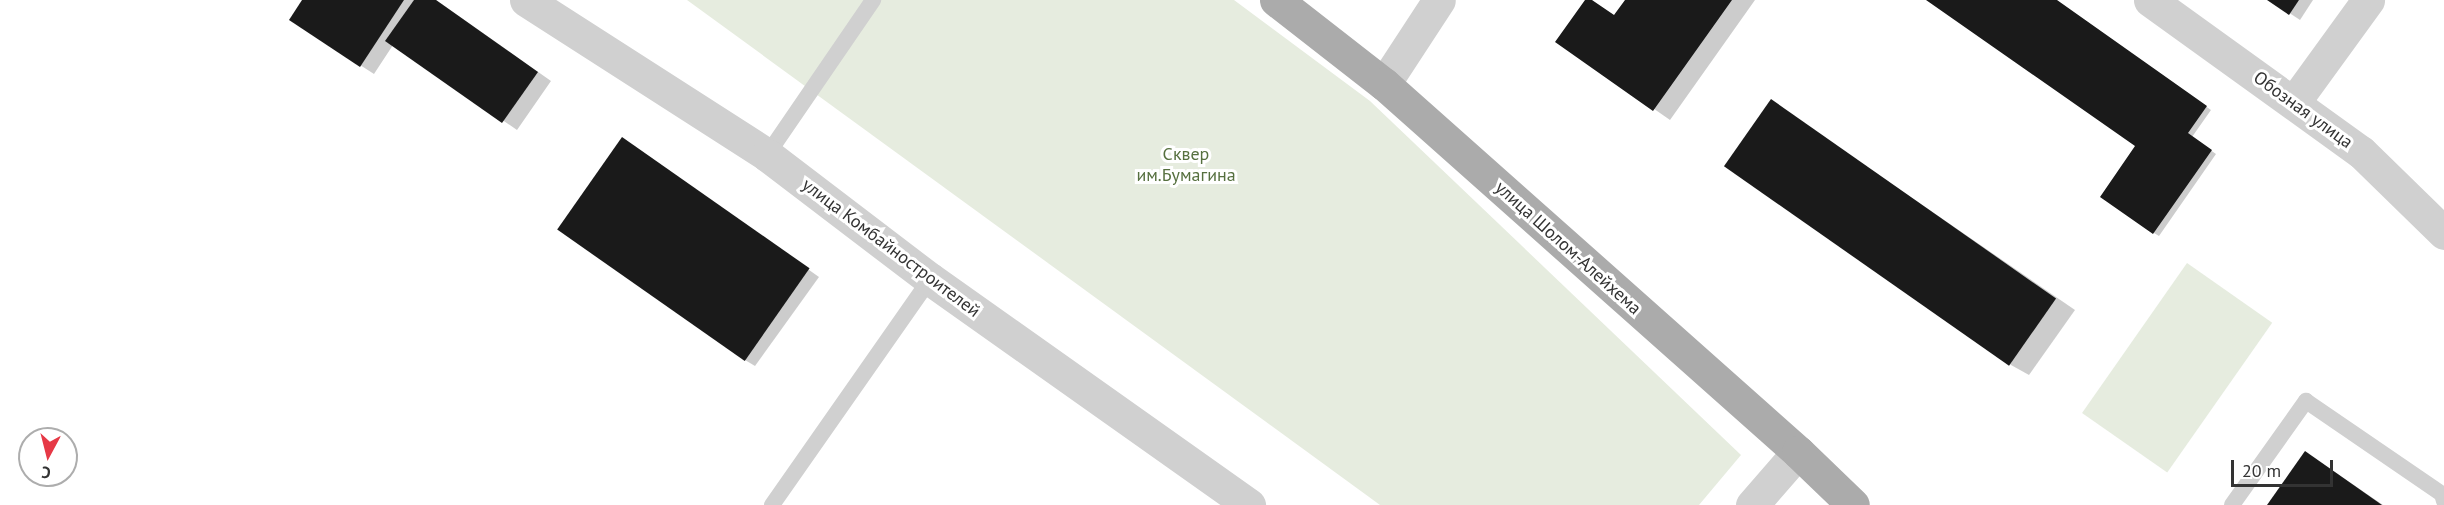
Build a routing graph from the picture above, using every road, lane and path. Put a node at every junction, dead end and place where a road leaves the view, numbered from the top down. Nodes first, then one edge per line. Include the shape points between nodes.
1 (526, 0) edge
2 (873, 0) edge
3 (1276, 0) edge
4 (1439, 0) edge
5 (2150, 0) edge
6 (2368, 0) edge
7 (1384, 84) junction
8 (2294, 102) junction
9 (768, 154) junction
10 (2444, 233) edge
11 (930, 279) junction
12 (1798, 452) junction
13 (2444, 501) edge
14 (772, 505) edge
15 (1249, 505) edge
16 (1752, 505) edge
17 (1853, 505) edge
18 (2232, 505) edge

1 - 9 street, улица Комбайностроителей
2 - 9 lane
3 - 7 main road, улица Шолом-Алейхема
4 - 7 street
5 - 8 street, Обозная улица
6 - 8 street
7 - 12 main road, улица Шолом-Алейхема
8 - 10 street, Обозная улица via 2361,152
9 - 11 street, улица Комбайностроителей
11 - 14 lane
11 - 15 street, улица Комбайностроителей
12 - 16 street
12 - 17 main road, улица Шолом-Алейхема
13 - 18 lane via 2442,494 2306,400

